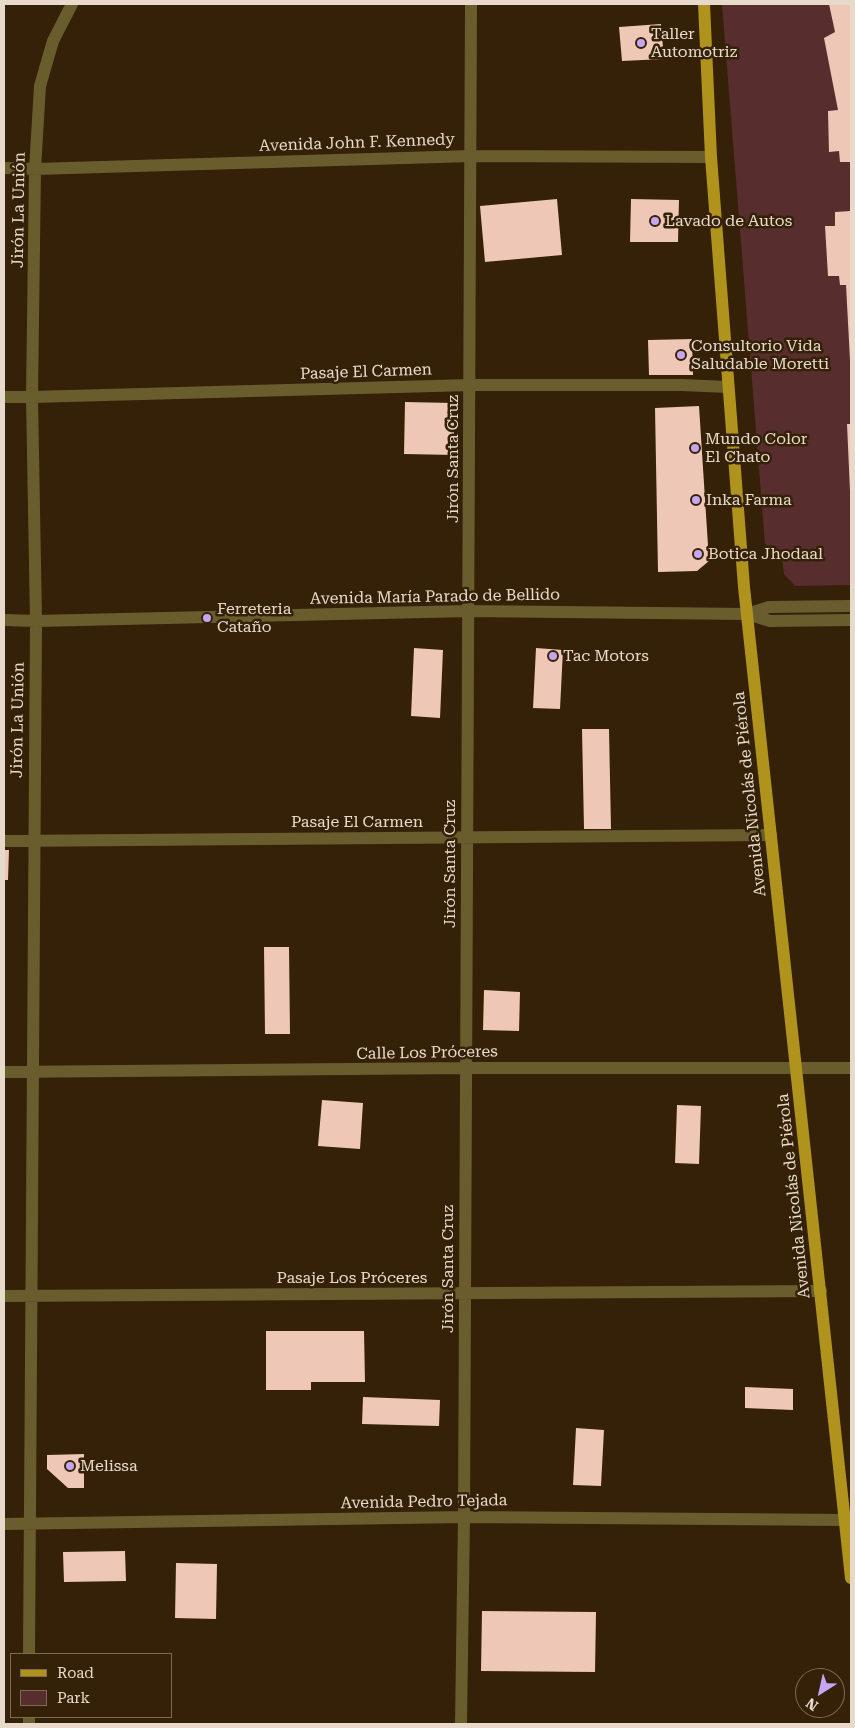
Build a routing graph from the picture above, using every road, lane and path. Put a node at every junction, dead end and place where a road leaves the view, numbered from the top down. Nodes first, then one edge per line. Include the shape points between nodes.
1 (72, 4) edge
2 (472, 4) edge
3 (704, 4) edge
4 (472, 156) junction
5 (711, 156) junction
6 (4, 168) edge
7 (35, 169) junction
8 (470, 385) junction
9 (728, 387) junction
10 (4, 396) edge
11 (32, 398) junction
12 (851, 606) edge
13 (468, 611) junction
14 (747, 614) junction
15 (4, 620) edge
16 (851, 620) edge
17 (36, 621) junction
18 (771, 835) junction
19 (466, 837) junction
20 (4, 841) edge
21 (33, 841) junction
22 (796, 1067) junction
23 (465, 1068) junction
24 (851, 1068) edge
25 (4, 1072) edge
26 (33, 1073) junction
27 (821, 1291) junction
28 (464, 1294) junction
29 (4, 1296) edge
30 (31, 1297) junction
31 (464, 1517) junction
32 (845, 1520) junction
33 (4, 1524) edge
34 (29, 1524) junction
35 (851, 1578) edge
36 (29, 1653) edge
37 (461, 1724) edge

1 - 7 street, Jirón La Unión via 53,41 40,86
2 - 4 street, Jirón Santa Cruz
3 - 5 main road, Avenida Nicolás de Piérola
4 - 5 street, Avenida John F. Kennedy
4 - 7 street, Avenida John F. Kennedy
4 - 8 street, Jirón Santa Cruz
5 - 9 main road, Avenida Nicolás de Piérola
6 - 7 street, Avenida John F. Kennedy
7 - 11 street, Jirón La Unión
8 - 9 street, Pasaje El Carmen
8 - 11 street, Pasaje El Carmen
8 - 13 street, Jirón Santa Cruz
9 - 14 main road, Avenida Nicolás de Piérola
10 - 11 street, Pasaje El Carmen
11 - 17 street, Jirón La Unión
12 - 14 street, Avenida María Parado de Bellido via 769,607
13 - 14 street, Avenida María Parado de Bellido
13 - 17 street, Avenida María Parado de Bellido
13 - 19 street, Jirón Santa Cruz
14 - 16 street, Avenida María Parado de Bellido via 770,622
14 - 18 main road, Avenida Nicolás de Piérola
15 - 17 street, Avenida María Parado de Bellido
17 - 21 street, Jirón La Unión
18 - 19 street, Pasaje El Carmen
18 - 22 main road, Avenida Nicolás de Piérola
19 - 21 street, Pasaje El Carmen
19 - 23 street, Jirón Santa Cruz
20 - 21 street, Pasaje El Carmen
21 - 26 street, Jirón La Unión
22 - 23 street, Calle Los Próceres
22 - 24 street, Calle Los Próceres
22 - 27 main road, Avenida Nicolás de Piérola
23 - 26 street, Calle Los Próceres
23 - 28 street, Jirón Santa Cruz
25 - 26 street, Calle Los Próceres
26 - 30 street, Jirón La Unión
27 - 28 street, Pasaje Los Próceres
27 - 32 main road, Avenida Nicolás de Piérola
28 - 30 street, Pasaje Los Próceres
28 - 31 street, Jirón Santa Cruz
29 - 30 street, Pasaje Los Próceres
30 - 34 street, Jirón La Unión
31 - 32 street, Avenida Pedro Tejada
31 - 34 street, Avenida Pedro Tejada
31 - 37 street, Jirón Santa Cruz
32 - 35 main road, Avenida Nicolás de Piérola
33 - 34 street, Avenida Pedro Tejada
34 - 36 street, Jirón La Unión

